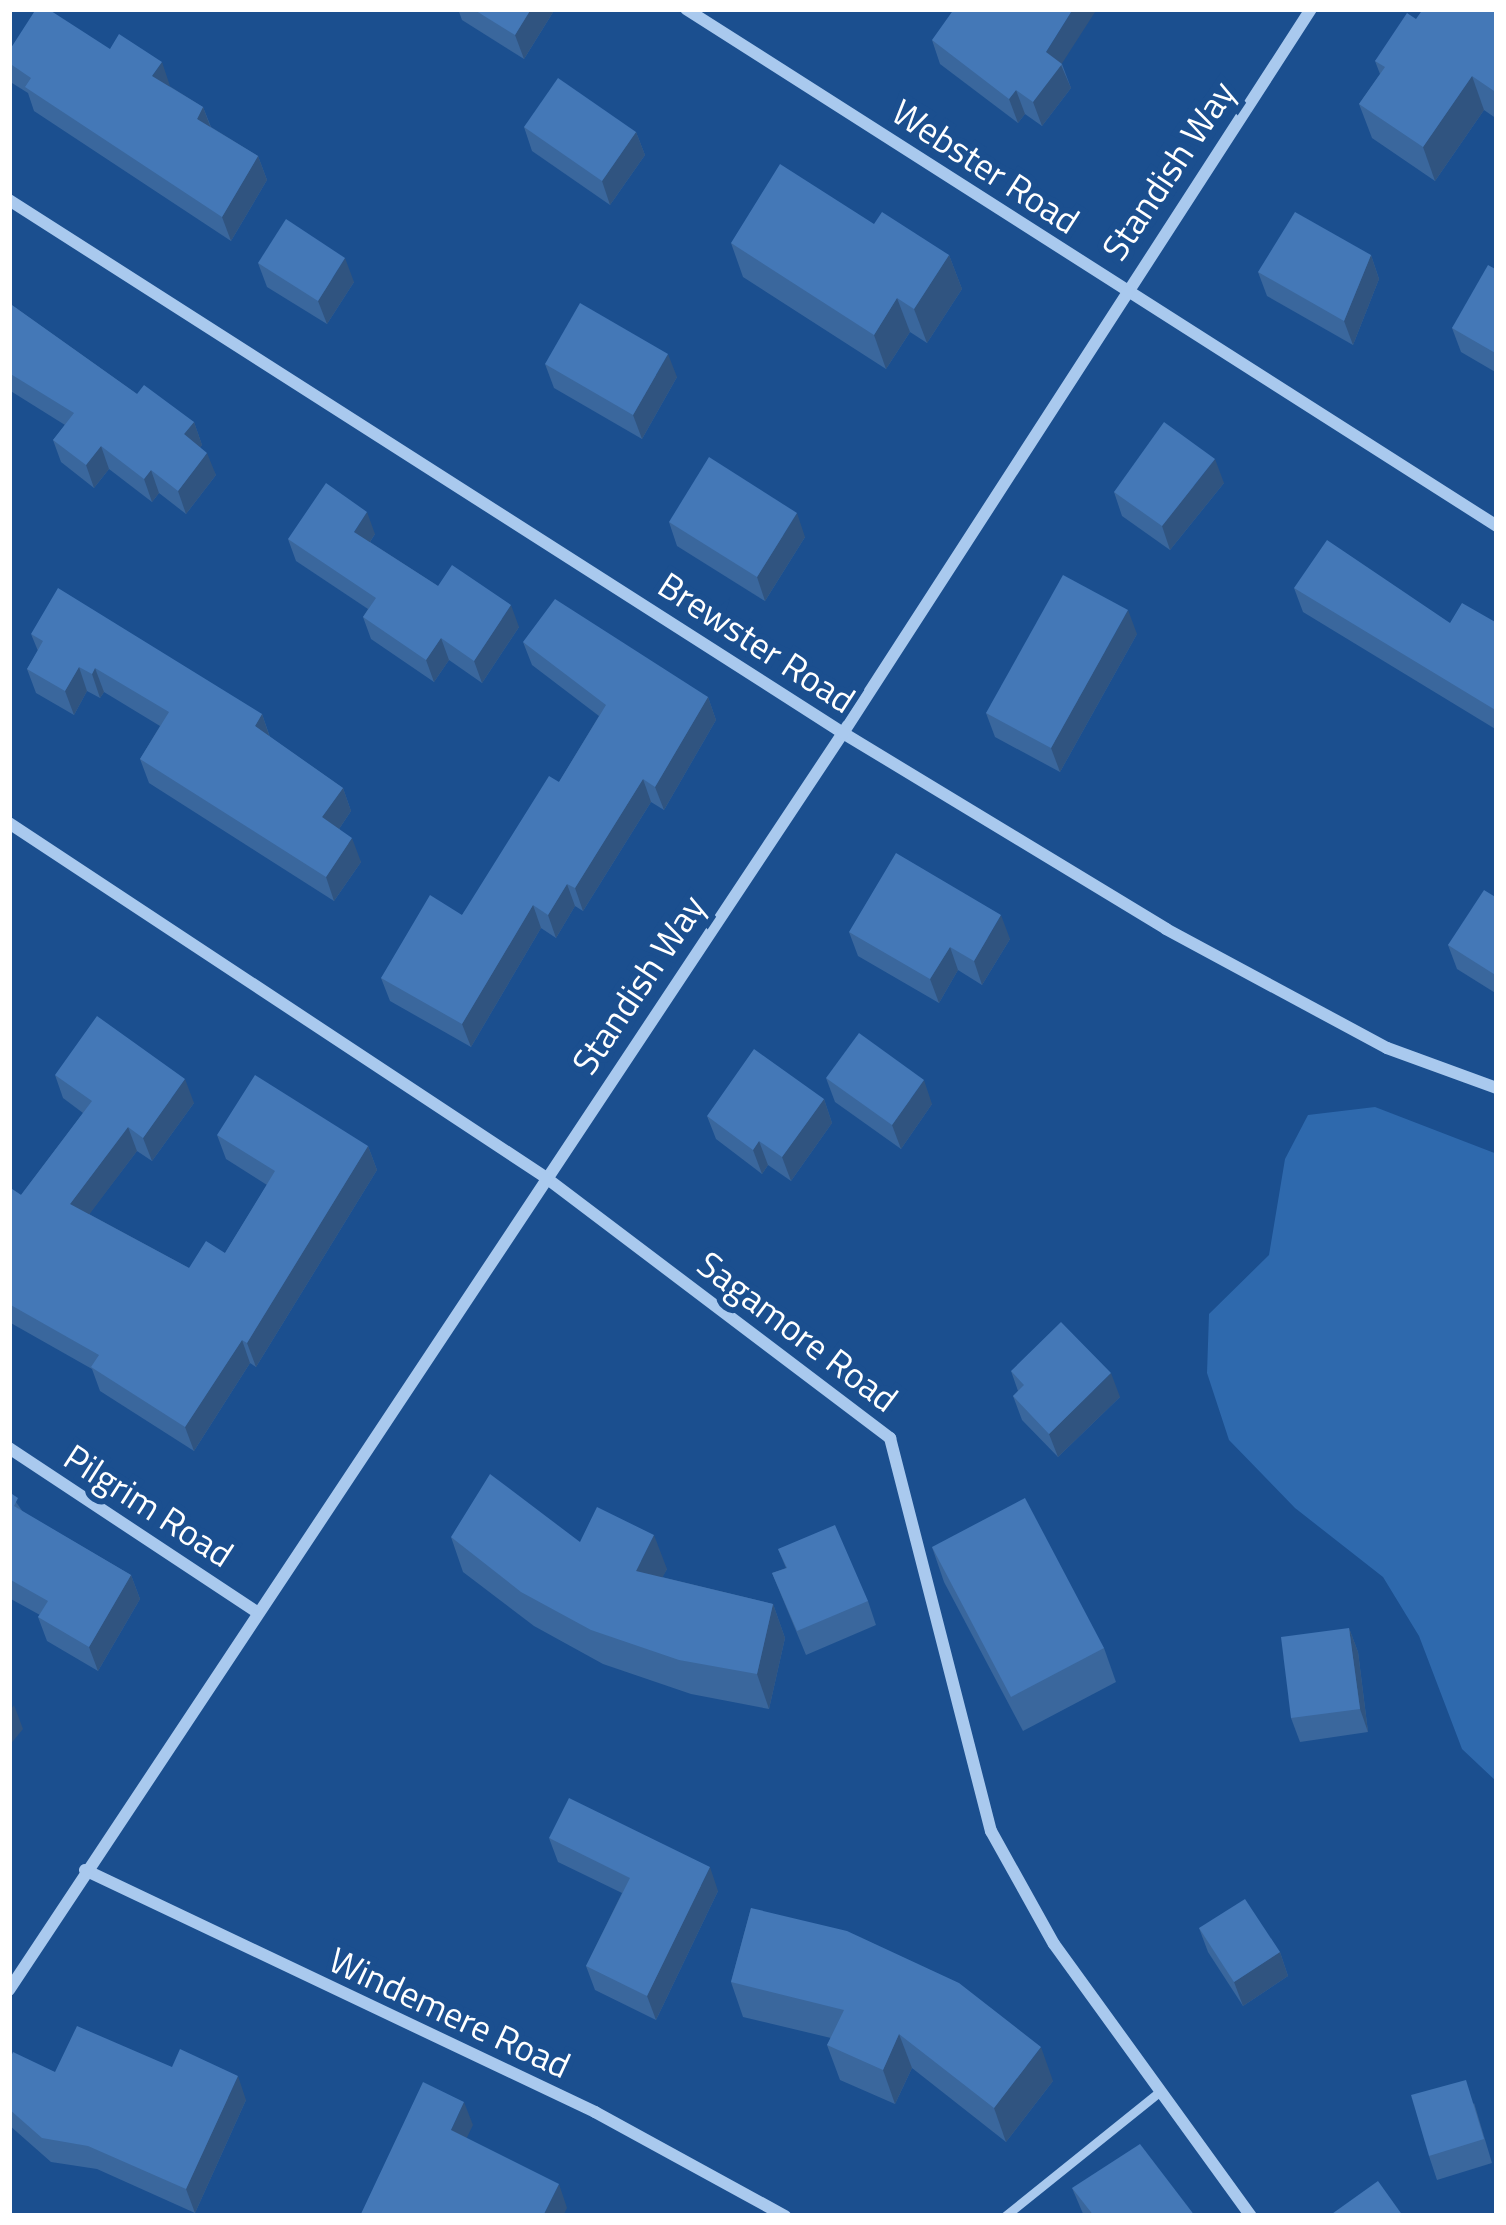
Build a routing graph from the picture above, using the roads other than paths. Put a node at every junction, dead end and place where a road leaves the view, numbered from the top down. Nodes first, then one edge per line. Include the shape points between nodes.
1 (686, 9) edge
2 (1311, 9) edge
3 (9, 200) edge
4 (1124, 291) junction
5 (1497, 526) edge
6 (843, 733) junction
7 (9, 823) edge
8 (1497, 1088) edge
9 (545, 1177) junction
10 (9, 1448) edge
11 (255, 1611) junction
12 (86, 1870) junction
13 (9, 1990) edge
14 (1156, 2094) junction
15 (785, 2216) edge
16 (1005, 2216) edge
17 (1250, 2216) edge

1 - 4 street, Webster Road
2 - 4 street, Standish Way
3 - 6 street, Brewster Road
4 - 5 street, Webster Road
4 - 6 street, Standish Way
6 - 8 street, Brewster Road via 1166,929 1387,1048
6 - 9 street, Standish Way
7 - 9 street, Sagamore Road
9 - 11 street, Standish Way
9 - 14 street, Sagamore Road via 890,1438 991,1831 1054,1944
10 - 11 street, Pilgrim Road
11 - 12 street, Standish Way
12 - 13 street, Standish Way
12 - 15 street, Windemere Road via 595,2112
14 - 16 lane
14 - 17 street, Sagamore Road

